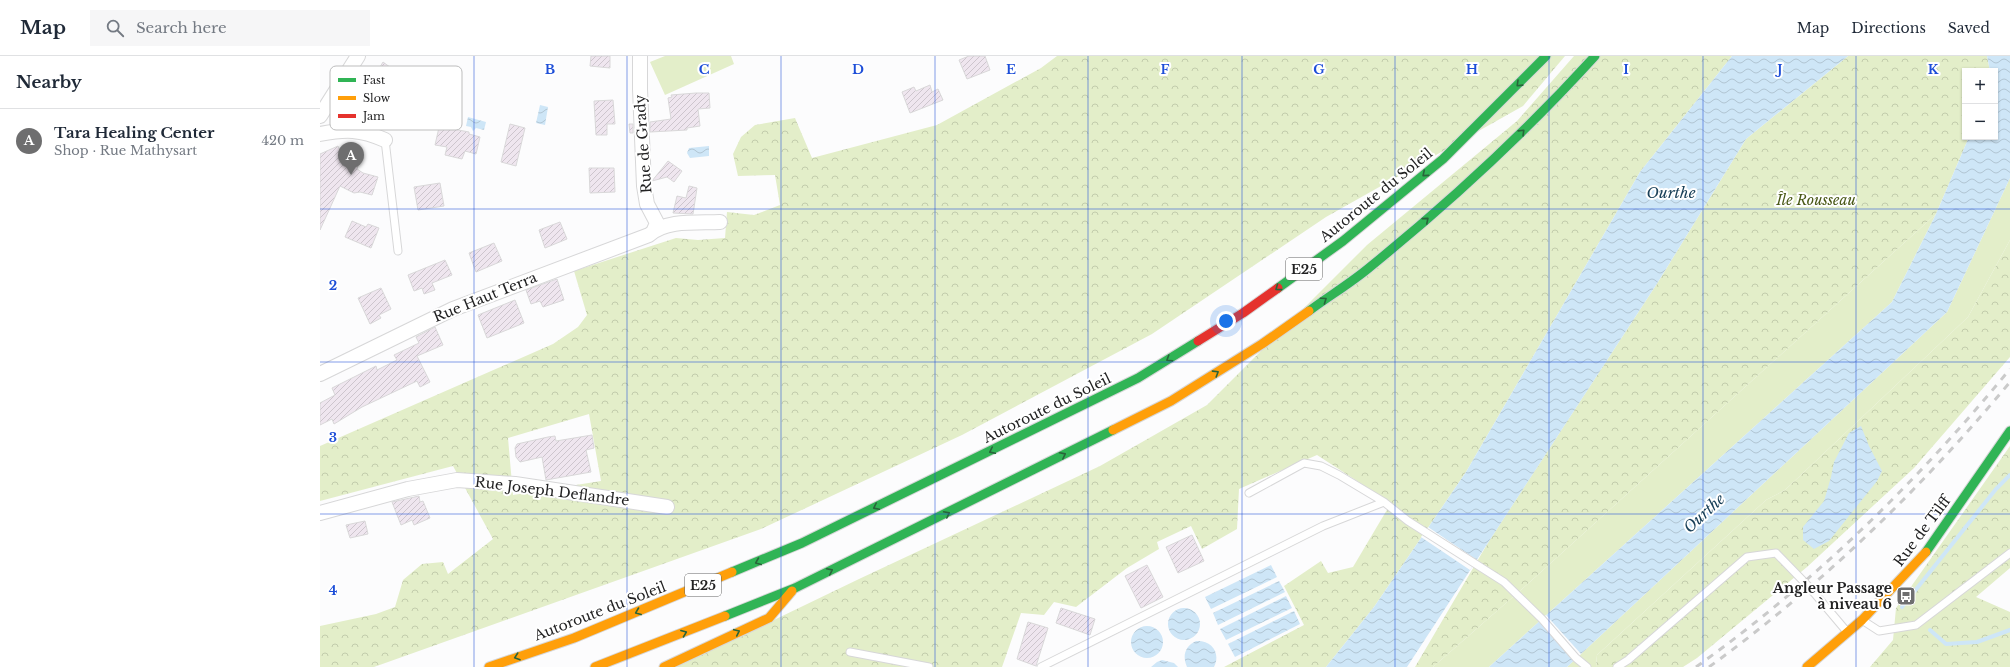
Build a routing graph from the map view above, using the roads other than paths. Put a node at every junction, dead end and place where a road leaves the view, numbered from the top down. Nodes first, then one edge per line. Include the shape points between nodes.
1 (358, 56) edge
2 (640, 56) edge
3 (1546, 56) edge
4 (1595, 56) edge
5 (352, 66) edge
6 (330, 100) edge
7 (320, 116) edge
8 (320, 134) edge
9 (385, 140) joint
10 (720, 222) dead end
11 (654, 230) junction
12 (398, 251) dead end
13 (320, 374) edge
14 (2010, 431) edge
15 (1249, 493) dead end
16 (1384, 502) junction
17 (667, 507) dead end
18 (320, 513) edge
19 (2010, 552) edge
20 (795, 588) junction
21 (1862, 620) junction
22 (1848, 633) junction
23 (850, 652) dead end
24 (489, 667) edge
25 (595, 667) edge
26 (664, 667) edge
27 (929, 667) edge
28 (1041, 667) edge
29 (1587, 667) edge
30 (1617, 667) edge
31 (1807, 667) edge

1 - 5 street
2 - 11 street, Rue de Grady via 644,186 647,204 657,223
3 -> 24 main road, Autoroute du Soleil / E25 via 1443,159 1344,241 1244,313 1138,378 802,543 574,638
20 -> 4 main road, E25 via 1171,401 1262,344 1369,268 1466,186 1558,97
6 - 7 street
8 - 9 street via 336,131 365,132
9 - 12 lane
10 - 11 street, Rue Haut Terra via 674,224
11 - 13 street, Rue Haut Terra via 649,235 453,309
14 - 21 main road, Rue de Tilff via 1923,556
15 - 16 lane via 1304,463 1321,466
16 - 28 lane via 1323,526
16 - 29 lane via 1408,521 1504,582
17 - 18 street, Rue Joseph Deflandre via 515,484 457,480 408,489
19 - 21 lane via 1916,625 1879,631
25 -> 20 main road, E25
26 -> 20 main road via 769,618
21 - 22 main road, Rue de Tilff
22 - 30 lane via 1776,553 1747,557
22 - 31 main road, Rue de Tilff
23 - 27 lane

